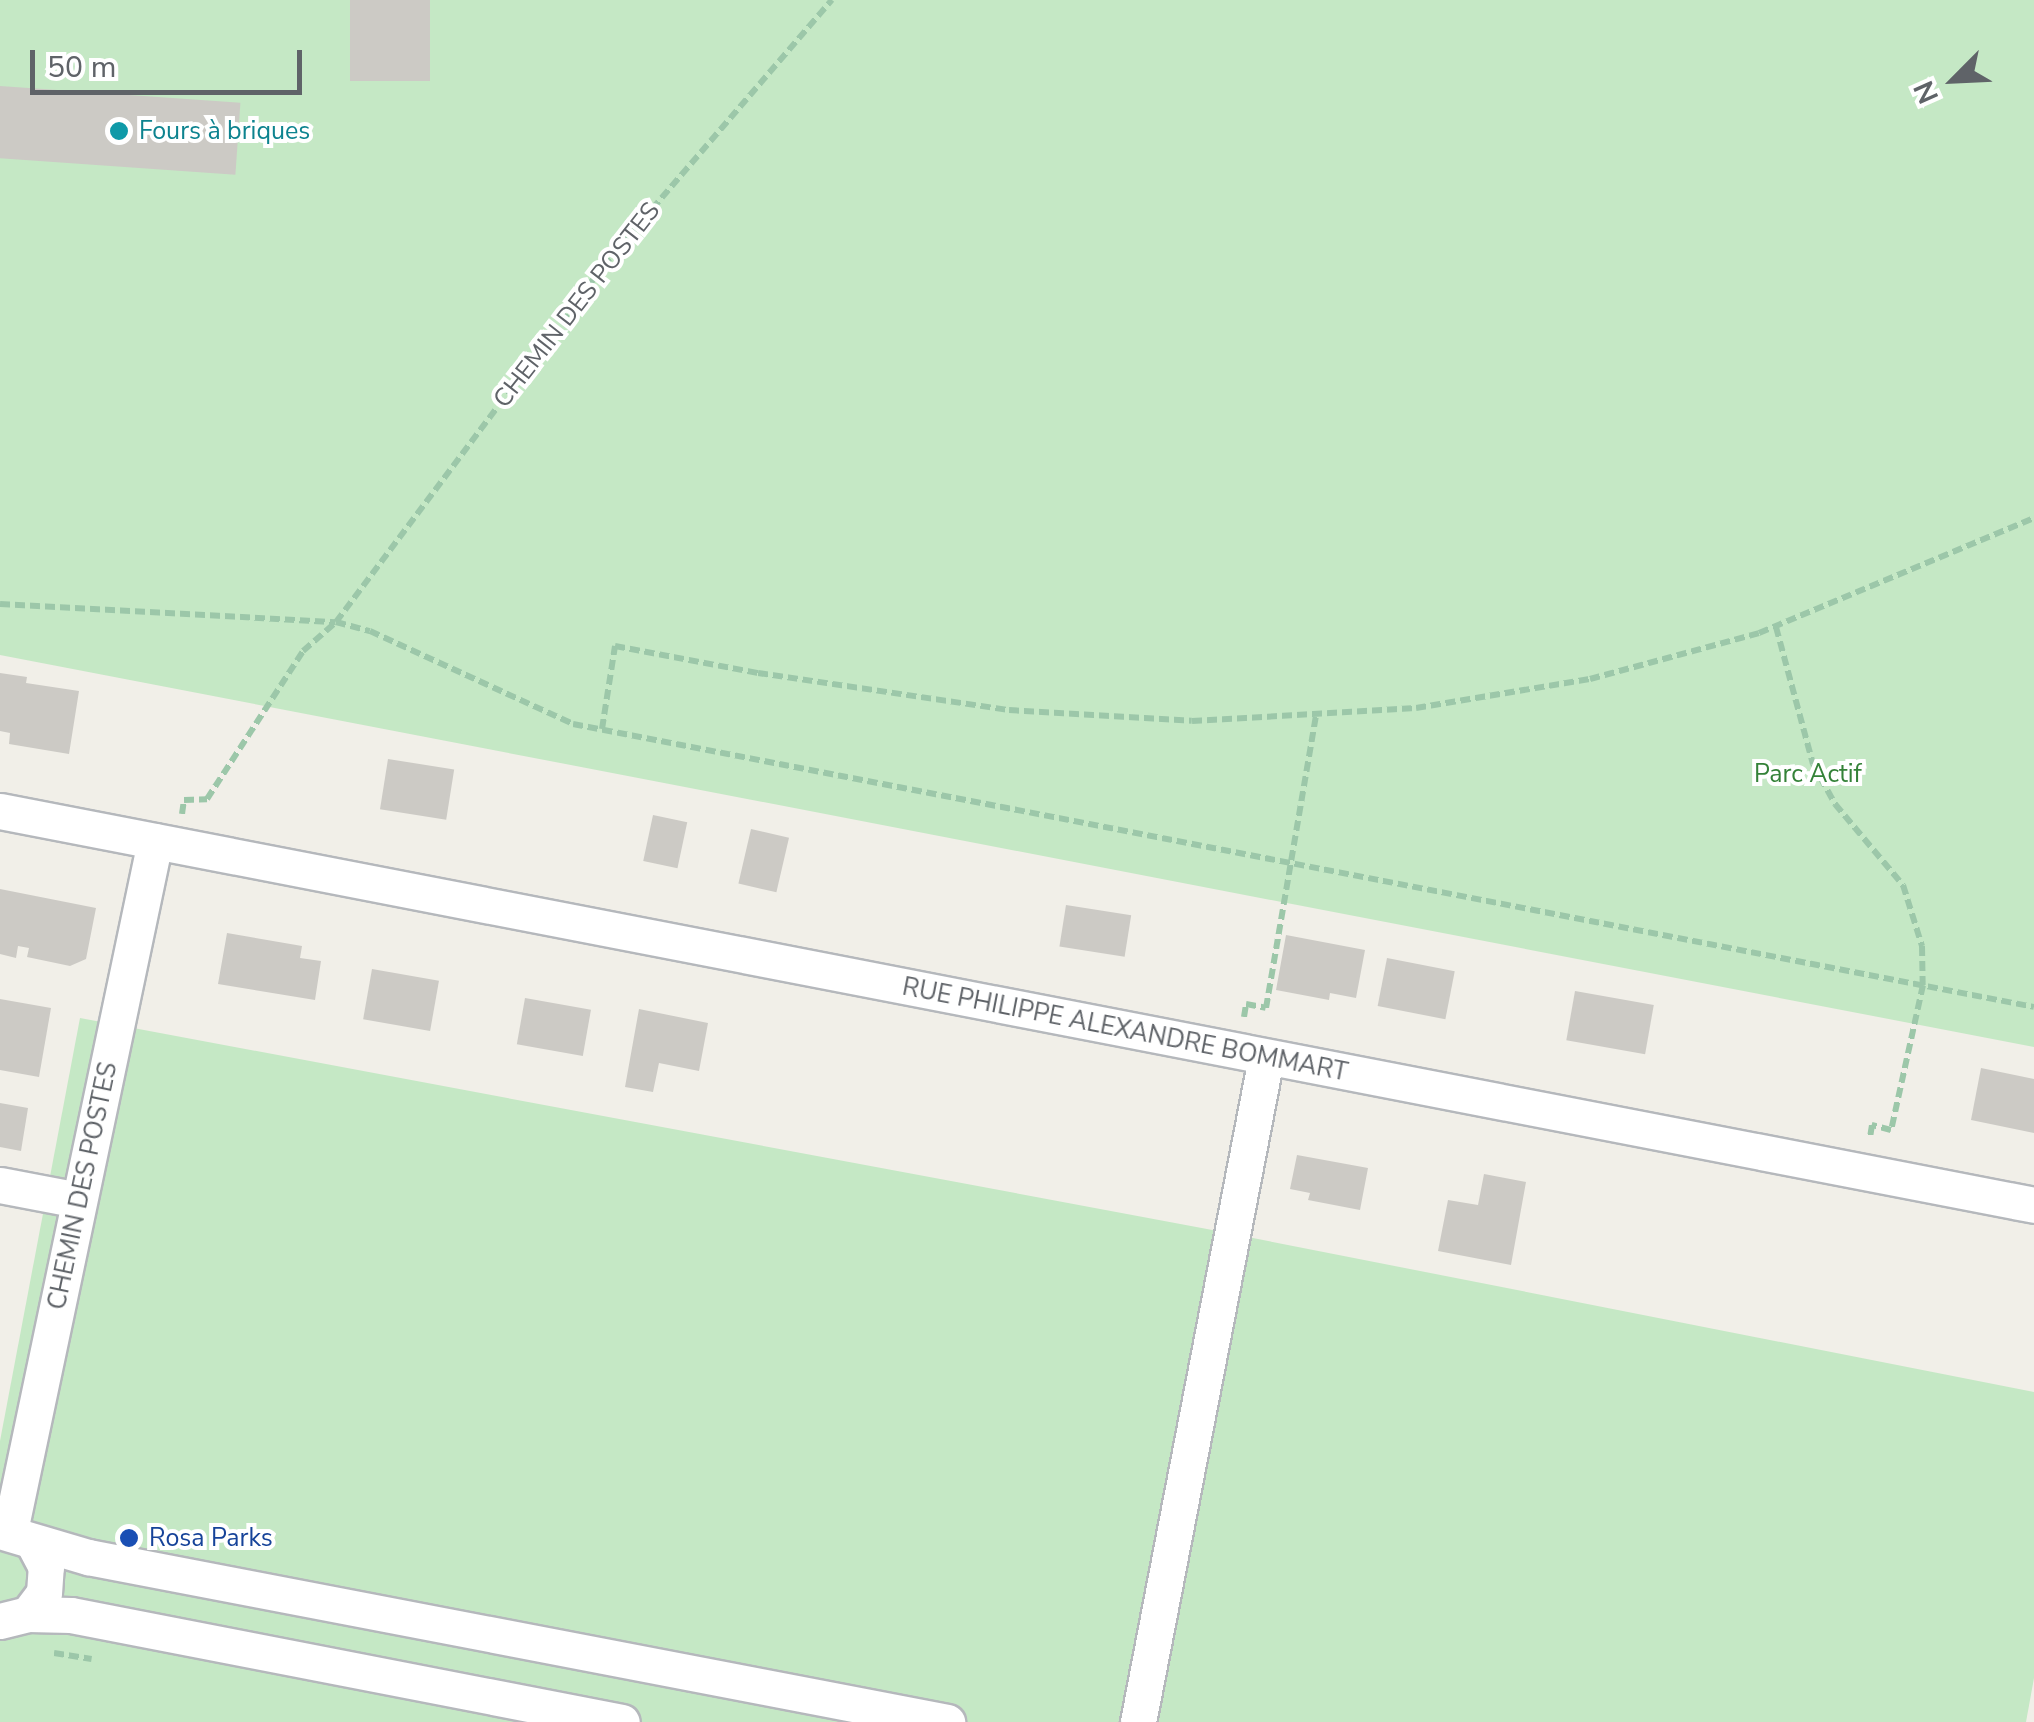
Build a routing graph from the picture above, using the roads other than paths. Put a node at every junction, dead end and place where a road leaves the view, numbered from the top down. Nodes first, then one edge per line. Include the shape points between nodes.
1 (0, 811) edge
2 (166, 843) junction
3 (1251, 1055) junction
4 (0, 1185) edge
5 (80, 1200) junction
6 (2034, 1205) edge
7 (15, 1535) edge
8 (14, 1617) edge
9 (622, 1722) edge
10 (947, 1722) edge
11 (1138, 1722) edge

1 - 2 street, RUE PHILIPPE ALEXANDRE BOMMART
2 - 3 street, RUE PHILIPPE ALEXANDRE BOMMART
2 - 5 street, CHEMIN DES POSTES
3 - 6 street, RUE PHILIPPE ALEXANDRE BOMMART
3 - 11 street
4 - 5 street
5 - 7 street, CHEMIN DES POSTES
7 - 8 street via 44,1560 47,1580 41,1599
7 - 10 street
8 - 9 street via 71,1615

